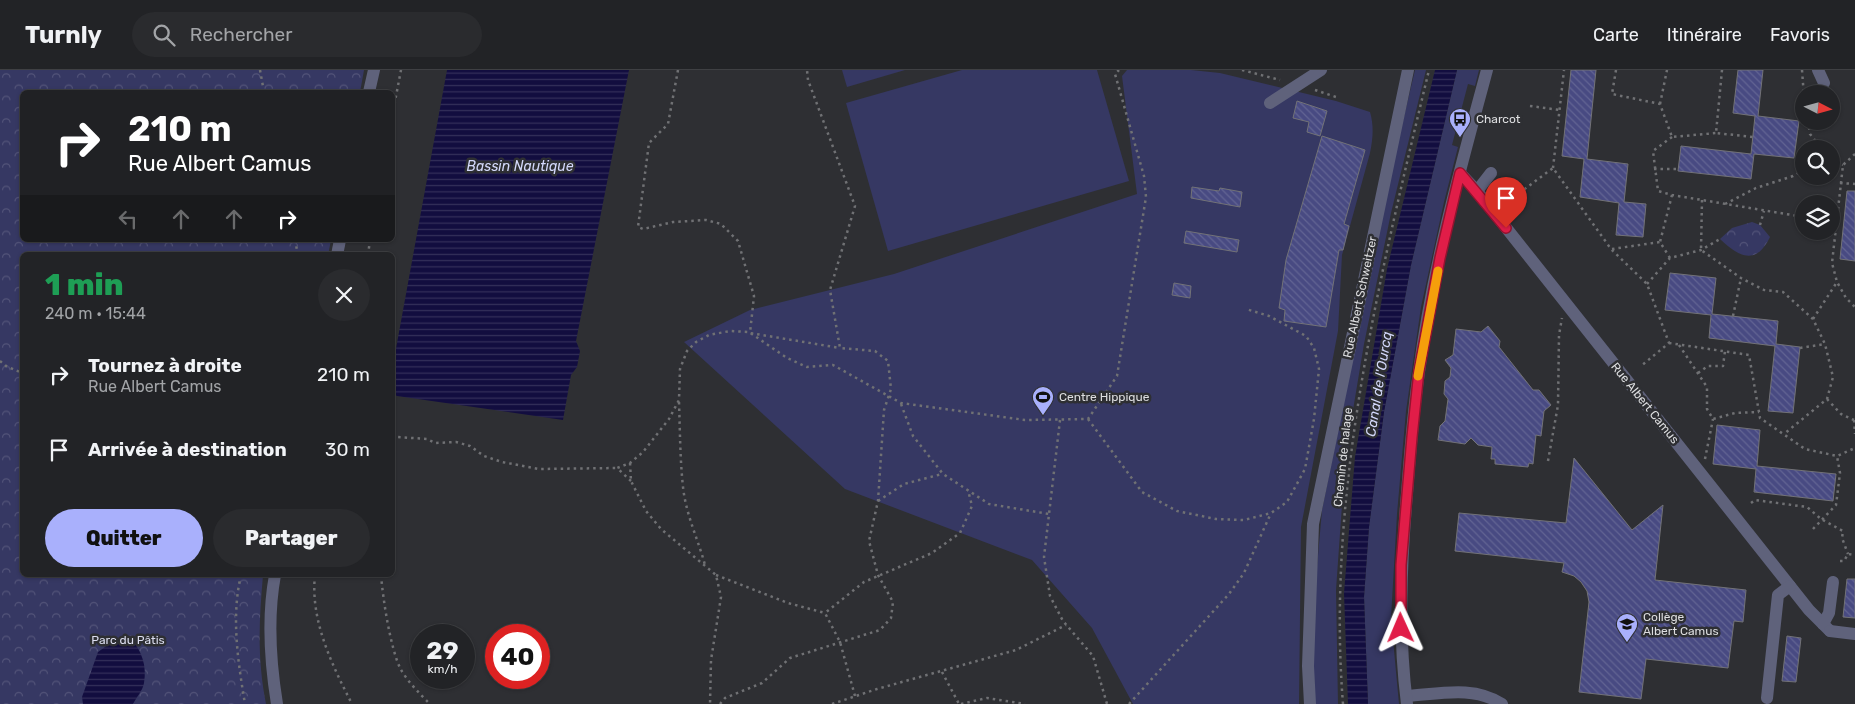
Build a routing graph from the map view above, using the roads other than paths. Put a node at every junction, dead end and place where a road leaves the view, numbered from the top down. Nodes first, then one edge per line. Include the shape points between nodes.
1 (374, 70) edge
2 (1321, 70) edge
3 (1408, 70) edge
4 (1487, 70) edge
5 (1818, 70) edge
6 (1824, 83) dead end
7 (369, 90) edge
8 (1270, 103) dead end
9 (1460, 173) junction
10 (1491, 173) dead end
11 (1477, 191) junction
12 (275, 577) edge
13 (1833, 582) dead end
14 (1790, 586) junction
15 (1827, 632) junction
16 (1853, 637) edge
17 (1766, 698) dead end
18 (1407, 700) edge
19 (277, 704) edge
20 (1310, 704) edge
21 (1502, 704) edge

1 - 7 street
2 - 8 street
3 - 20 street, Rue Albert Schweitzer via 1313,524 1308,666
4 - 9 street
5 - 6 street
9 - 11 street, Rue Albert Camus
9 - 18 street via 1430,310 1412,437 1401,565
10 - 11 street
11 - 14 street, Rue Albert Camus via 1490,218 1542,281 1565,302
12 - 19 street via 270,622
13 - 15 street
14 - 15 street, Rue Albert Camus
14 - 17 street via 1778,595
15 - 16 street
18 - 21 street via 1470,692

